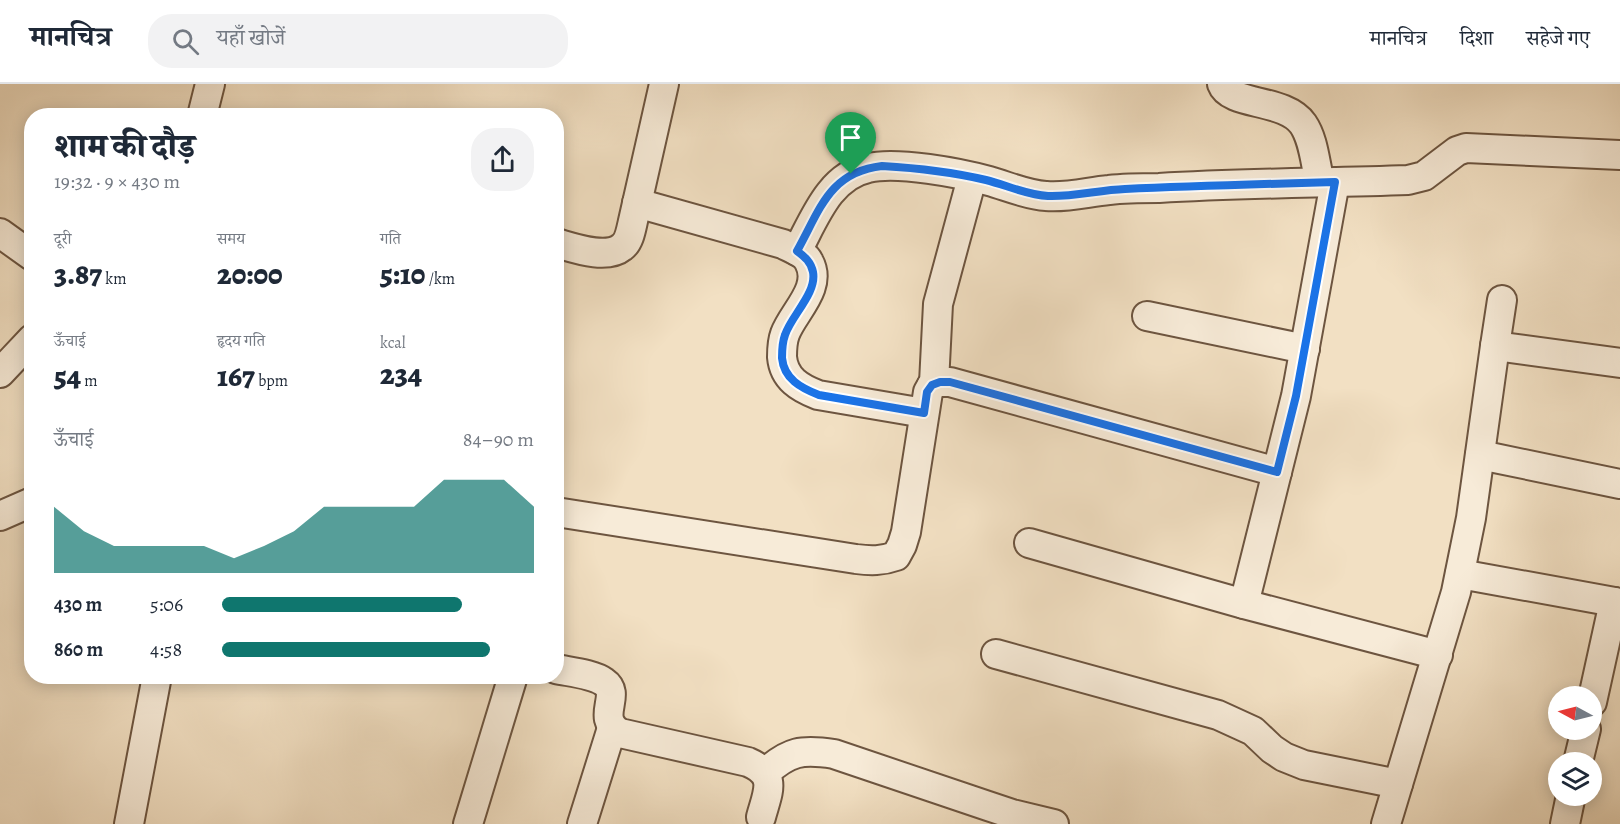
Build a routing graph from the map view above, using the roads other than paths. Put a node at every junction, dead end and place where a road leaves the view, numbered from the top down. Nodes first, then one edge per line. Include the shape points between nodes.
1 (210, 84) edge
2 (664, 84) edge
3 (1222, 84) edge
4 (204, 108) edge
5 (1620, 155) edge
6 (972, 178) junction
7 (1327, 182) junction
8 (637, 203) junction
9 (0, 233) edge
10 (564, 245) edge
11 (24, 250) edge
12 (797, 251) junction
13 (1502, 300) dead end
14 (1147, 316) dead end
15 (1495, 346) junction
16 (24, 348) edge
17 (1305, 349) junction
18 (1620, 363) edge
19 (0, 373) edge
20 (932, 385) junction
21 (924, 413) junction
22 (1480, 455) junction
23 (1277, 472) junction
24 (1620, 484) edge
25 (24, 506) edge
26 (564, 513) edge
27 (0, 516) edge
28 (1029, 543) dead end
29 (1460, 574) junction
30 (1617, 602) edge
31 (1244, 604) junction
32 (996, 654) dead end
33 (1438, 655) junction
34 (564, 671) edge
35 (155, 684) edge
36 (511, 684) edge
37 (1596, 686) edge
38 (612, 728) junction
39 (765, 773) junction
40 (1398, 784) junction
41 (1568, 806) edge
42 (761, 817) dead end
43 (1008, 819) edge
44 (129, 824) edge
45 (468, 824) edge
46 (582, 824) edge
47 (1053, 824) edge
48 (1386, 824) edge
49 (1564, 824) edge

1 - 4 street
2 - 8 street
3 - 7 street via 1231,95 1294,115 1303,124
5 - 7 street via 1466,148 1424,176 1408,180
6 - 7 street via 1059,197 1110,190
6 - 12 street via 882,166 851,174 830,193
6 - 20 street via 938,304
7 - 17 street
8 - 10 street via 623,247 612,253
8 - 12 street
9 - 11 street
12 - 21 street via 809,260 813,274 811,287 785,334 783,365 790,379 819,395
13 - 15 street
14 - 17 street
15 - 18 street
15 - 22 street
16 - 19 street
17 - 23 street
20 - 21 street
20 - 23 street via 950,382
21 - 26 street via 906,532 897,556 885,560 864,560
22 - 24 street
22 - 29 street
23 - 31 street
25 - 27 street
28 - 31 street
29 - 30 street
29 - 33 street
30 - 37 street
31 - 33 street
32 - 40 street via 1218,716 1253,731 1284,757 1304,765
33 - 40 street
34 - 38 street via 607,684
35 - 44 street
36 - 45 street
38 - 39 street via 629,736 748,762
38 - 46 street
39 - 42 street via 769,780
39 - 43 street via 791,754 834,754
40 - 48 street
41 - 49 street
43 - 47 street

